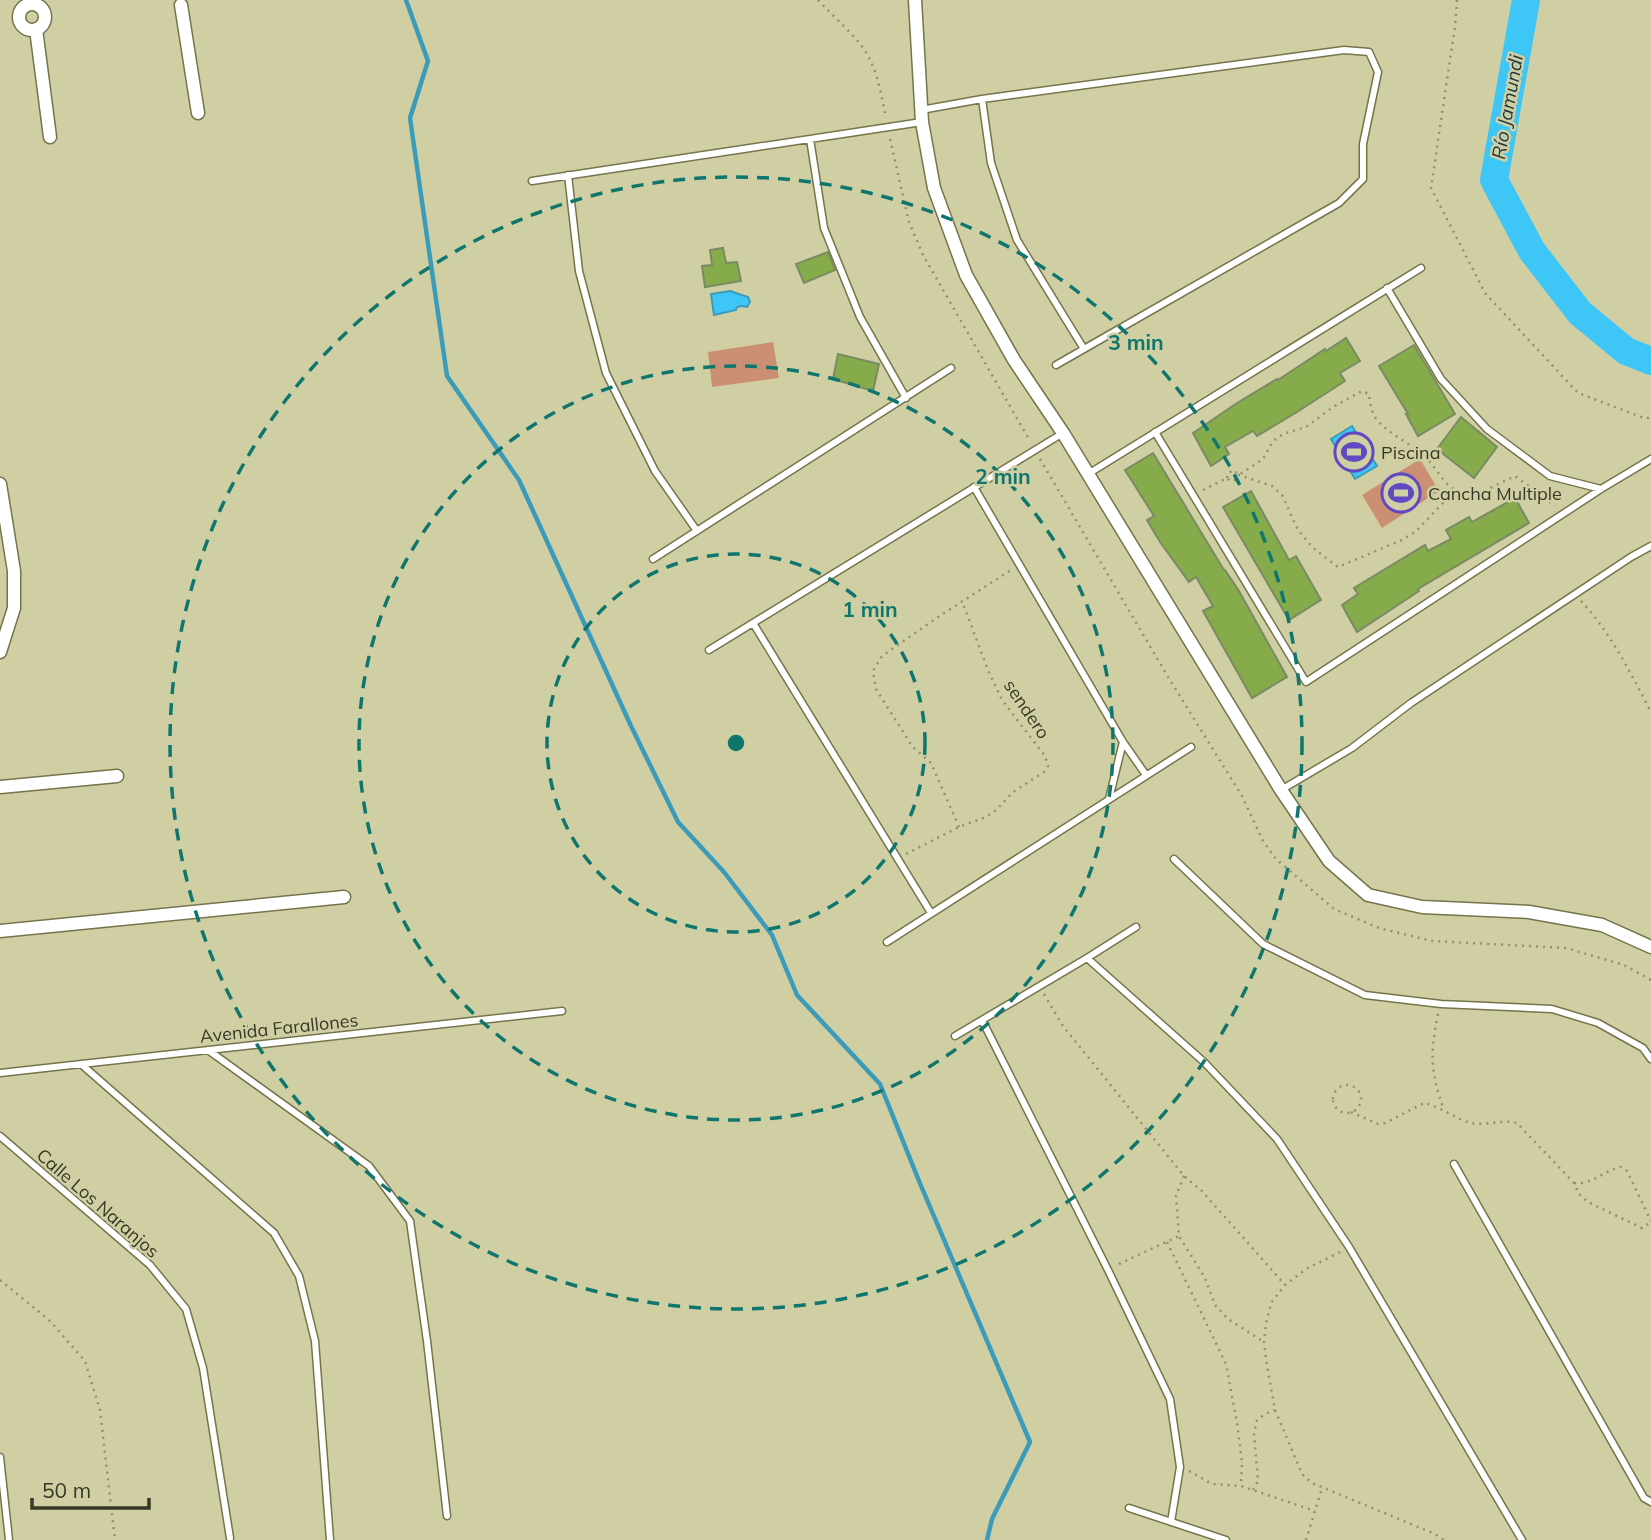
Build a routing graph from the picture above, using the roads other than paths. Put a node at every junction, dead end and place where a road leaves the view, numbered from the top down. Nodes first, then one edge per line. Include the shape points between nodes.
1 (915, 0) edge
2 (32, 2) edge
3 (179, 2) edge
4 (982, 99) junction
5 (198, 113) dead end
6 (922, 116) junction
7 (50, 136) dead end
8 (810, 139) junction
9 (568, 175) junction
10 (533, 181) dead end
11 (1421, 268) dead end
12 (1387, 288) junction
13 (1084, 349) junction
14 (1056, 365) dead end
15 (951, 368) dead end
16 (906, 398) junction
17 (1155, 432) junction
18 (1063, 433) junction
19 (1651, 459) edge
20 (1087, 474) junction
21 (0, 484) edge
22 (974, 487) junction
23 (1601, 489) junction
24 (697, 531) junction
25 (1651, 546) edge
26 (653, 559) dead end
27 (753, 623) junction
28 (709, 650) dead end
29 (0, 652) edge
30 (1123, 742) junction
31 (1191, 747) dead end
32 (1146, 775) junction
33 (117, 776) dead end
34 (0, 787) edge
35 (1281, 790) junction
36 (1109, 799) junction
37 (1174, 859) dead end
38 (344, 897) dead end
39 (931, 913) junction
40 (1136, 927) dead end
41 (0, 932) edge
42 (887, 942) dead end
43 (1651, 947) edge
44 (1087, 958) junction
45 (562, 1011) dead end
46 (982, 1020) junction
47 (956, 1036) dead end
48 (208, 1050) junction
49 (1651, 1059) edge
50 (81, 1064) junction
51 (0, 1073) edge
52 (0, 1136) edge
53 (1454, 1164) dead end
54 (0, 1457) edge
55 (1651, 1502) edge
56 (1129, 1508) dead end
57 (447, 1516) dead end
58 (1171, 1522) junction
59 (230, 1538) dead end
60 (9, 1540) edge
61 (330, 1540) edge
62 (1226, 1540) edge
63 (1522, 1540) edge

1 - 6 street
2 - 7 street via 19,14 20,23 36,29
3 - 5 street
4 - 6 lane
4 - 13 lane via 991,163 1017,240
4 - 13 lane via 1344,50 1369,52 1378,72 1363,144 1363,179 1339,203
6 - 8 lane
6 - 18 street via 934,188 966,275 1014,360
8 - 9 lane
8 - 16 lane via 824,228 860,317
9 - 10 lane
9 - 24 lane via 579,271 606,373 655,471
11 - 12 lane
12 - 17 lane
12 - 23 lane via 1441,379 1487,429 1550,476
13 - 14 lane
15 - 16 lane
16 - 24 lane
17 - 20 lane
17 - 23 lane via 1306,682
18 - 20 street
18 - 22 lane
19 - 23 lane
20 - 35 street
21 - 29 street via 14,572 14,608
22 - 27 lane
22 - 30 lane
24 - 26 lane
25 - 35 lane via 1410,703 1352,748
27 - 28 lane
27 - 39 lane
30 - 32 lane
30 - 36 lane
31 - 32 lane
32 - 36 lane
33 - 34 street
35 - 43 street via 1329,861 1368,895 1422,907 1529,912 1602,925
36 - 39 lane
37 - 49 lane via 1263,944 1365,995 1552,1009 1598,1023 1643,1048
38 - 41 street
39 - 42 lane
40 - 44 lane
44 - 46 lane
44 - 63 lane via 1204,1062 1277,1139 1349,1247
45 - 48 lane, Avenida Farallones
46 - 47 lane
46 - 58 lane via 1170,1399 1180,1466
48 - 50 lane, Avenida Farallones
48 - 57 lane via 369,1166 410,1221
50 - 51 lane, Avenida Farallones
50 - 61 lane via 274,1233 299,1276 315,1341
52 - 59 lane, Calle Los Naranjos via 150,1265 186,1310 203,1368
53 - 55 lane via 1644,1498
54 - 60 lane
56 - 58 lane
58 - 62 lane

